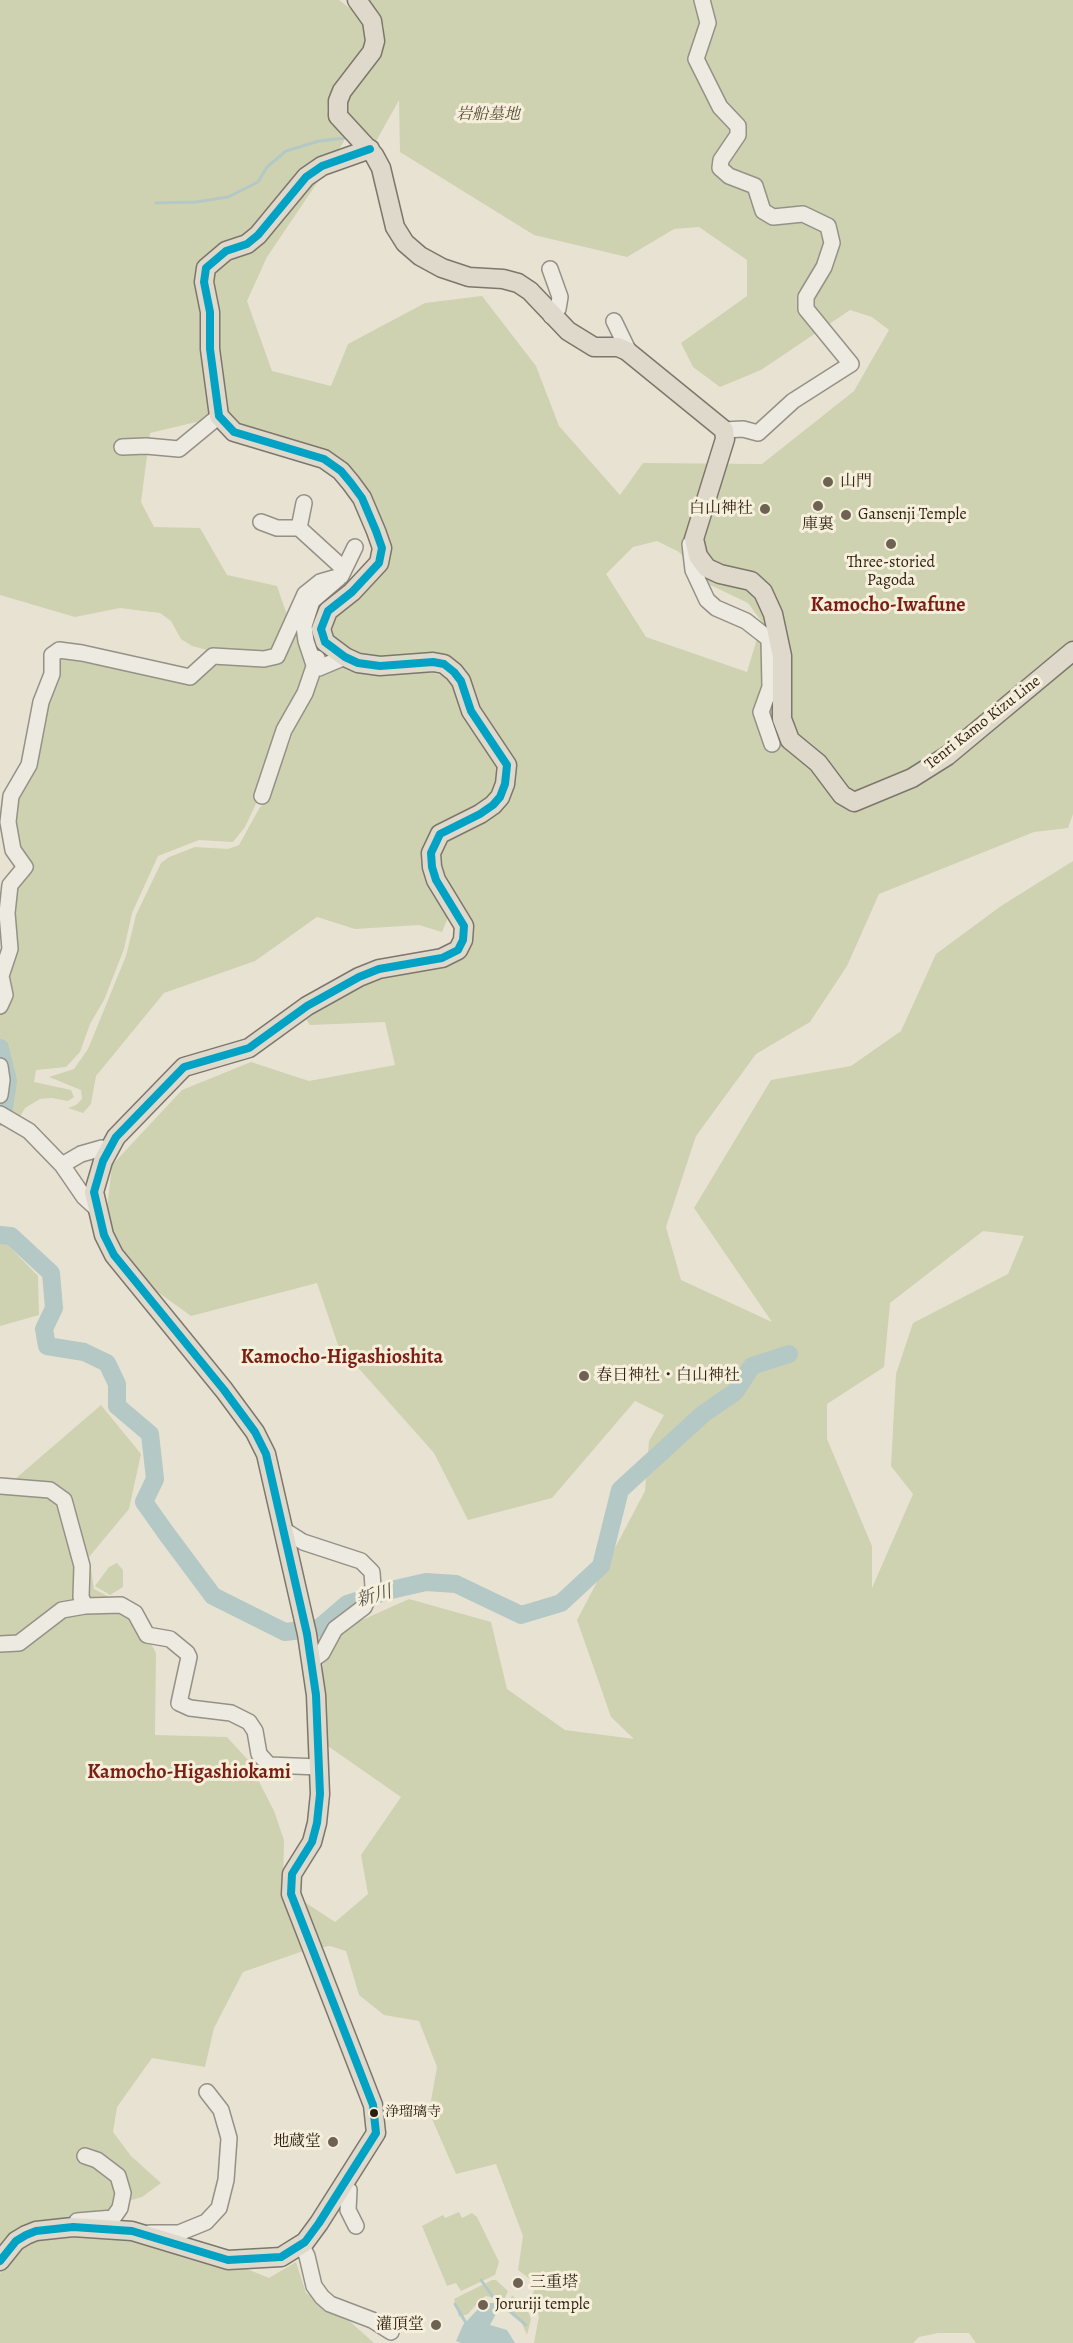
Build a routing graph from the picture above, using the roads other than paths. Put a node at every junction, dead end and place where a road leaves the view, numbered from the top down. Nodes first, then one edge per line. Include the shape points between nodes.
1 (357, 0) edge
2 (702, 0) edge
3 (370, 149) junction
4 (550, 269) dead end
5 (551, 316) junction
6 (614, 321) dead end
7 (629, 352) junction
8 (219, 416) junction
9 (724, 430) junction
10 (122, 447) dead end
11 (304, 503) dead end
12 (261, 522) dead end
13 (299, 528) junction
14 (694, 539) junction
15 (355, 547) dead end
16 (342, 572) junction
17 (324, 642) junction
18 (1073, 651) edge
19 (345, 657) junction
20 (314, 665) junction
21 (772, 744) dead end
22 (262, 796) dead end
23 (0, 1006) edge
24 (0, 1066) edge
25 (0, 1095) edge
26 (6, 1117) edge
27 (108, 1150) junction
28 (62, 1165) junction
29 (97, 1209) junction
30 (0, 1486) edge
31 (284, 1530) junction
32 (85, 1606) junction
33 (0, 1644) edge
34 (311, 1661) junction
35 (319, 1767) junction
36 (207, 2092) dead end
37 (85, 2156) dead end
38 (344, 2186) junction
39 (356, 2226) dead end
40 (59, 2228) junction
41 (137, 2233) junction
42 (301, 2244) junction
43 (0, 2260) edge
44 (391, 2332) dead end

1 - 3 main road via 372,21 375,41 372,52 342,91 338,111 344,124
2 - 9 street via 708,23 696,59 720,106 738,126 738,135 720,168 755,186 763,211 773,217 803,214 828,226 832,243 824,267 806,297 806,309 851,364 793,401 758,433
3 - 5 main road via 381,168 395,227 405,243 442,268 469,277 518,283
3 - 8 main road via 322,166 306,177 258,235 247,244 226,251 206,268 204,282
4 - 5 street via 560,297 558,309
5 - 7 main road via 594,347 618,347
6 - 7 street
7 - 9 main road
8 - 10 street via 179,449
8 - 17 main road via 234,432 324,459 340,471 362,498 382,548 379,563 328,611 321,628
9 - 14 main road via 725,439
11 - 13 street
12 - 13 street via 277,528
13 - 16 street
14 - 18 main road, Tenri Kamo Kizu Line via 706,568 751,581 763,592 773,614 782,656 782,719 790,740 818,763 842,795 854,802 912,778 946,756
14 - 21 street via 688,547 693,570 708,600 770,639 770,687 761,712
15 - 16 street
16 - 20 street via 312,601 306,615 306,641
16 - 23 street via 305,594 277,656 213,656 190,677 82,652 59,650 52,656 52,674 41,702 29,765 11,796 8,822 13,850 25,867 10,885 10,949 1,976 5,995
17 - 19 main road
17 - 20 street
19 - 20 street via 319,668
19 - 27 main road via 380,666 444,664 461,681 471,711 507,765 500,796 480,814 440,834 431,853 436,880 464,926 463,940 458,950 442,958 359,976 240,1052 184,1067 137,1113
20 - 22 street via 305,693 277,748
24 - 25 street
26 - 28 street via 29,1131
27 - 28 street via 81,1154
27 - 29 main road via 96,1185
28 - 29 street
29 - 31 main road via 114,1255 255,1432 266,1454
30 - 32 street via 50,1490 64,1500 82,1566 81,1597
31 - 34 main road
31 - 34 street via 303,1542 367,1564 372,1572 364,1607 335,1629 322,1653
32 - 33 street via 62,1610 19,1643
32 - 35 street via 121,1605 135,1613 147,1635 170,1639 184,1650 189,1657 179,1703 231,1713 249,1722 255,1731 259,1754 269,1765
34 - 35 main road
35 - 38 main road via 316,1832 292,1874 291,1894 373,2105 377,2125
36 - 41 street via 221,2110 230,2138 219,2208 206,2222 179,2233
37 - 40 street via 118,2176 123,2193 120,2208 113,2218 66,2222
38 - 39 street via 349,2190 348,2210
38 - 42 main road
40 - 41 main road
40 - 43 main road via 26,2235
41 - 42 main road via 228,2260 281,2257
42 - 44 street via 314,2286 322,2297

